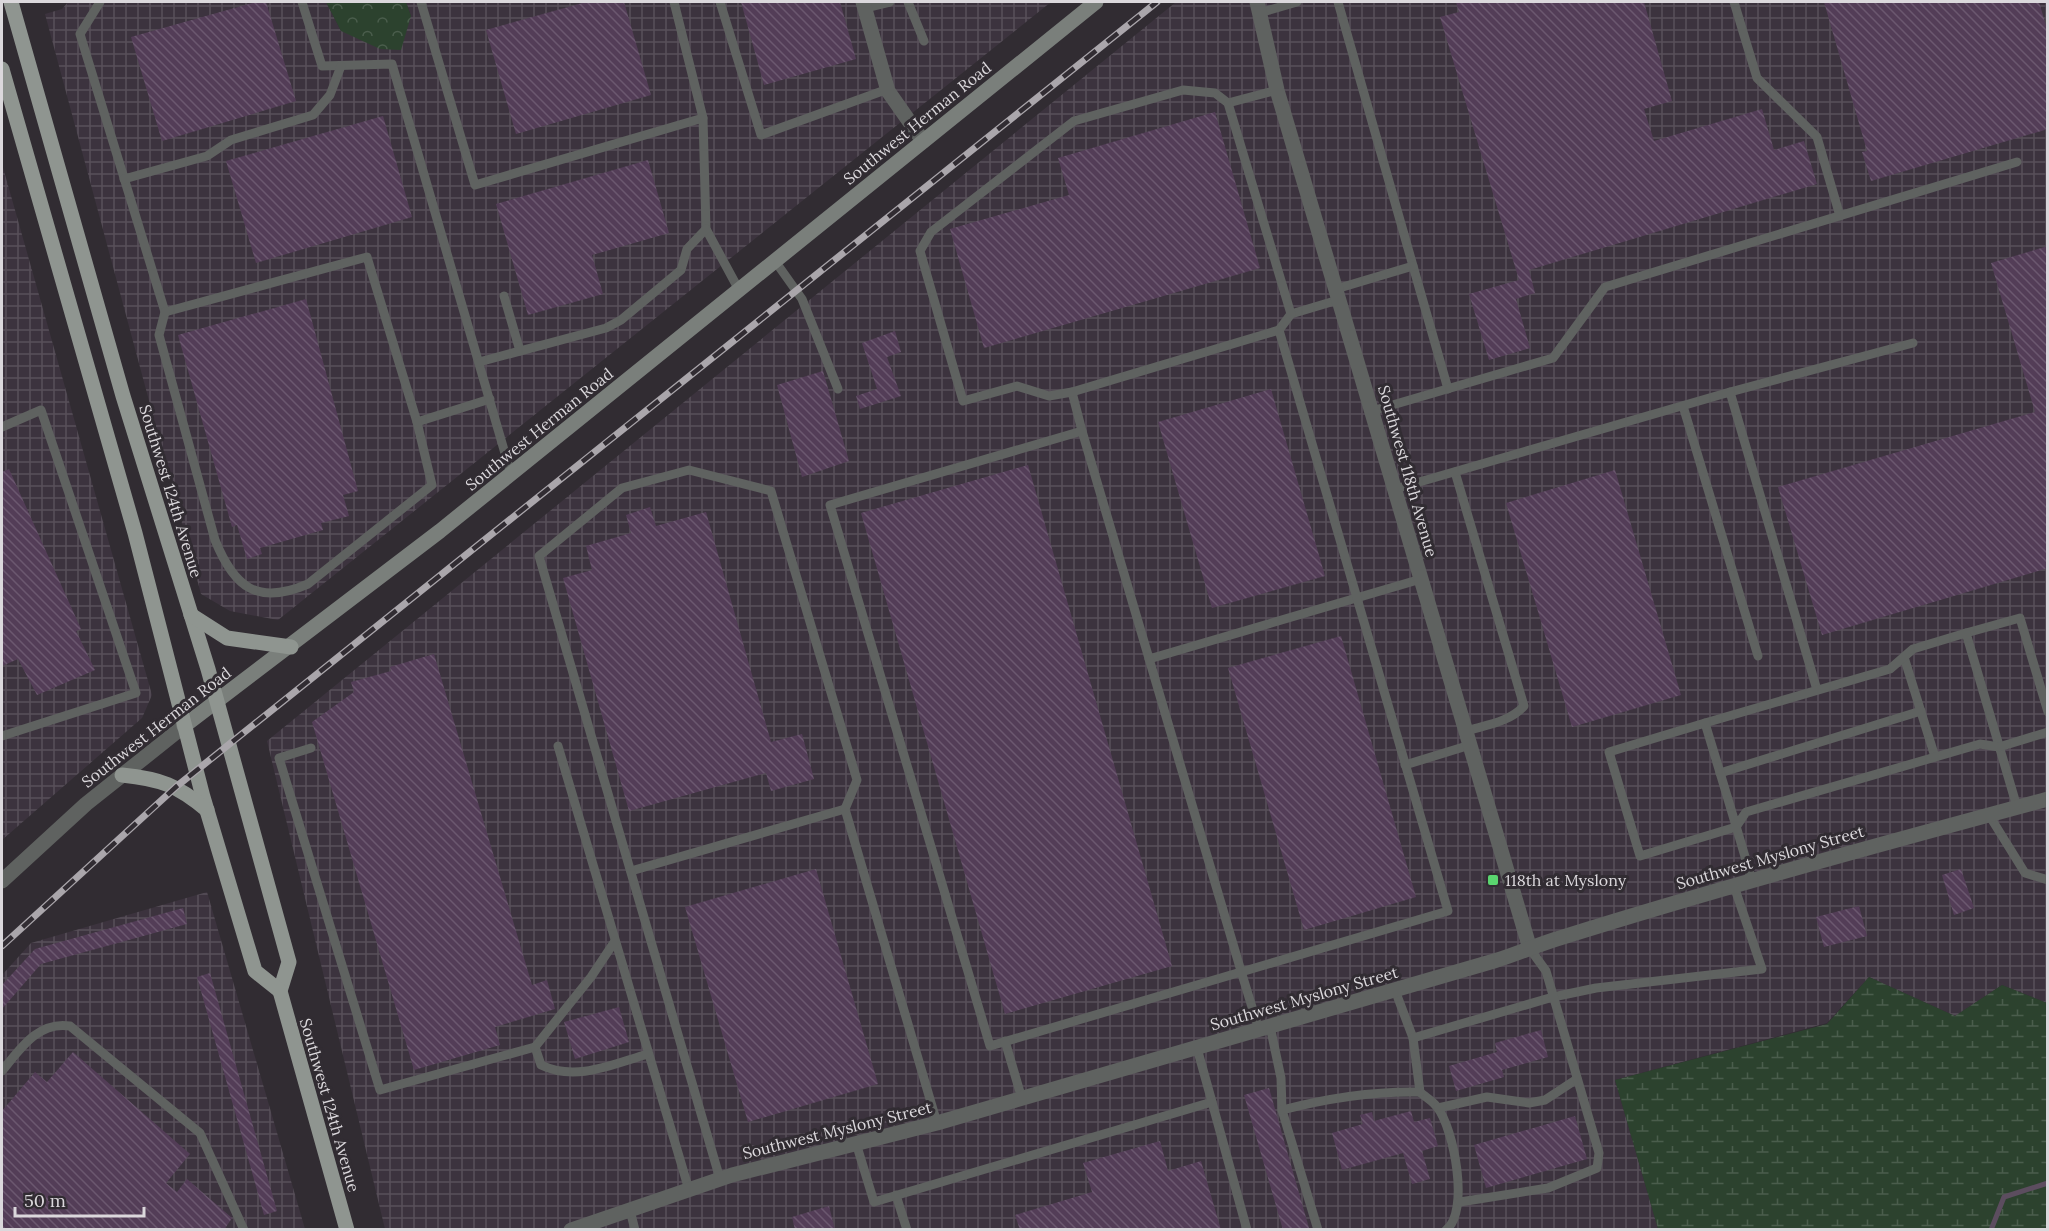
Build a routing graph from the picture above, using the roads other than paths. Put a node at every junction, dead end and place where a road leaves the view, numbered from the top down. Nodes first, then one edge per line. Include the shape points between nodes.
1 (11, 2) edge
2 (100, 2) edge
3 (302, 2) edge
4 (422, 2) edge
5 (674, 2) edge
6 (720, 2) edge
7 (890, 2) edge
8 (909, 2) edge
9 (1096, 2) edge
10 (1297, 2) edge
11 (1338, 2) edge
12 (1734, 2) edge
13 (864, 5) edge
14 (1258, 7) edge
15 (924, 41) dead end
16 (341, 66) junction
17 (2, 69) edge
18 (888, 88) junction
19 (1277, 90) junction
20 (1228, 104) junction
21 (703, 118) junction
22 (923, 141) junction
23 (2018, 162) dead end
24 (124, 179) junction
25 (1840, 216) junction
26 (706, 229) junction
27 (775, 261) junction
28 (1413, 266) junction
29 (739, 290) junction
30 (1337, 294) junction
31 (504, 296) dead end
32 (165, 312) junction
33 (1291, 314) junction
34 (1280, 330) junction
35 (1913, 343) dead end
36 (520, 351) junction
37 (479, 362) junction
38 (838, 389) dead end
39 (1448, 389) junction
40 (1072, 392) junction
41 (1730, 392) junction
42 (490, 399) junction
43 (1683, 406) junction
44 (1372, 411) junction
45 (417, 422) junction
46 (2, 427) edge
47 (1082, 431) junction
48 (1455, 472) junction
49 (511, 474) junction
50 (1395, 489) junction
51 (1421, 579) junction
52 (1356, 598) junction
53 (191, 615) junction
54 (1966, 633) junction
55 (291, 646) junction
56 (1758, 656) dead end
57 (1904, 657) junction
58 (1149, 659) junction
59 (1817, 690) junction
60 (216, 701) junction
61 (1921, 711) junction
62 (2048, 712) edge
63 (1705, 723) junction
64 (184, 726) junction
65 (2048, 732) edge
66 (2, 736) edge
67 (1468, 738) junction
68 (558, 746) dead end
69 (1999, 747) junction
70 (311, 748) dead end
71 (1935, 757) junction
72 (1405, 765) junction
73 (1720, 773) junction
74 (122, 775) junction
75 (2048, 799) edge
76 (2017, 807) junction
77 (845, 809) junction
78 (207, 810) junction
79 (1989, 815) junction
80 (1736, 827) junction
81 (631, 872) junction
82 (2048, 880) edge
83 (2, 881) edge
84 (1752, 881) junction
85 (1734, 886) junction
86 (615, 941) junction
87 (1530, 949) junction
88 (1241, 971) junction
89 (1395, 990) junction
90 (280, 991) junction
91 (1553, 997) junction
92 (1264, 1028) junction
93 (1413, 1038) junction
94 (1005, 1041) junction
95 (535, 1047) junction
96 (1197, 1048) junction
97 (648, 1054) junction
98 (2, 1071) edge
99 (1577, 1079) junction
100 (1420, 1092) junction
101 (1022, 1099) junction
102 (1212, 1102) junction
103 (1438, 1108) junction
104 (1282, 1110) junction
105 (937, 1123) junction
106 (856, 1143) junction
107 (720, 1179) junction
108 (689, 1190) junction
109 (896, 1195) junction
110 (1460, 1202) junction
111 (630, 1210) junction
112 (244, 1230) edge
113 (347, 1230) edge
114 (571, 1230) edge
115 (635, 1230) edge
116 (906, 1230) edge
117 (1247, 1230) edge
118 (1318, 1230) edge
119 (1446, 1230) edge

1 - 53 main road, Southwest 124th Avenue via 123,396
2 - 24 lane via 80,33
3 - 16 lane via 322,66
4 - 21 lane via 475,185
5 - 21 lane
6 - 18 lane via 760,135
7 - 13 lane
8 - 15 lane
9 - 22 main road, Southwest Herman Road
10 - 14 lane
11 - 28 lane
12 - 25 lane via 1756,78 1817,137
13 - 18 street
14 - 19 street, Southwest 118th Avenue
16 - 24 lane via 330,95 313,115 231,140 207,156
16 - 37 lane via 392,64
17 - 64 main road via 135,533
18 - 22 street
19 - 20 lane
19 - 30 street, Southwest 118th Avenue
20 - 33 lane
20 - 40 lane via 1215,93 1184,90 1074,121 931,232 920,251 963,401 1017,386 1049,396
21 - 26 lane
22 - 27 main road, Southwest Herman Road
23 - 25 lane
24 - 32 lane
25 - 39 lane via 1605,287 1553,358
26 - 29 lane
26 - 36 lane via 687,249 681,270 621,320 606,328
27 - 29 main road, Southwest Herman Road
27 - 38 lane via 802,299
28 - 30 lane
28 - 39 lane
29 - 49 main road, Southwest Herman Road
30 - 33 lane
30 - 44 street, Southwest 118th Avenue
31 - 36 lane
32 - 45 lane via 367,256
32 - 45 lane via 159,335 215,540 242,585 258,593 288,593 308,585 432,485
33 - 34 lane
34 - 40 lane
34 - 52 lane
35 - 41 lane
36 - 37 lane
37 - 42 lane
39 - 44 lane
40 - 47 lane
41 - 43 lane
41 - 59 lane
42 - 45 lane
42 - 49 lane
43 - 48 lane
43 - 56 lane
44 - 50 street, Southwest 118th Avenue
46 - 66 lane via 41,410 136,693
47 - 58 lane
47 - 94 lane via 830,505 990,1046
48 - 50 lane
48 - 67 lane via 1524,699 1517,714
49 - 55 main road, Southwest Herman Road
50 - 51 street, Southwest 118th Avenue
51 - 52 lane
51 - 67 street, Southwest 118th Avenue
52 - 58 lane
52 - 72 lane
53 - 55 main road via 227,638
53 - 60 main road, Southwest 124th Avenue
54 - 57 lane via 1913,649
54 - 62 lane via 2020,618
54 - 69 lane
55 - 60 main road, Southwest Herman Road
57 - 59 lane via 1890,669
57 - 61 lane
58 - 88 lane
59 - 63 lane
60 - 64 main road, Southwest Herman Road
60 - 90 main road, Southwest 124th Avenue via 289,962
61 - 71 lane
61 - 73 lane
63 - 73 lane
63 - 80 lane via 1609,752 1640,856
64 - 74 street, Southwest Herman Road
64 - 78 main road
65 - 69 lane
67 - 72 lane
67 - 87 street, Southwest 118th Avenue
68 - 86 lane
69 - 71 lane via 1980,744
69 - 76 lane
70 - 95 lane via 279,758 380,1090
71 - 80 lane via 1746,812
72 - 88 lane via 1448,911
73 - 80 lane
74 - 78 main road via 165,781
74 - 83 street, Southwest Herman Road
75 - 76 street, Southwest Myslony Street
76 - 79 street, Southwest Myslony Street
77 - 81 lane
77 - 81 lane via 857,780 771,491 689,470 622,488 539,556
77 - 105 lane
78 - 90 main road via 255,970
79 - 82 lane via 2025,873
79 - 84 street, Southwest Myslony Street
80 - 84 lane
81 - 107 lane
84 - 85 street, Southwest Myslony Street
85 - 87 street, Southwest Myslony Street
85 - 91 lane via 1762,969 1596,988
86 - 95 lane
86 - 97 lane
87 - 89 street, Southwest Myslony Street
87 - 91 lane via 1546,971
88 - 92 lane
88 - 94 lane
89 - 92 street, Southwest Myslony Street
89 - 93 lane
90 - 113 main road, Southwest 124th Avenue
91 - 93 lane
91 - 99 lane
92 - 96 street, Southwest Myslony Street
92 - 104 lane via 1281,1078
93 - 100 lane
94 - 101 lane
95 - 97 lane via 541,1065 572,1074
96 - 101 street, Southwest Myslony Street
96 - 102 lane
97 - 108 lane
98 - 112 lane via 28,1040 45,1028 70,1026 200,1132
99 - 103 lane via 1545,1100 1530,1103 1487,1097
99 - 110 lane via 1599,1153 1597,1168 1548,1188
100 - 103 lane
100 - 104 lane via 1384,1091
101 - 105 street, Southwest Myslony Street
102 - 109 lane
102 - 117 lane
103 - 110 lane via 1453,1150
104 - 118 lane
105 - 106 street, Southwest Myslony Street
106 - 107 street, Southwest Myslony Street
106 - 109 lane via 874,1202
107 - 108 street, Southwest Myslony Street
108 - 111 street, Southwest Myslony Street
109 - 116 lane
110 - 119 lane via 1452,1225
111 - 114 street, Southwest Myslony Street
111 - 115 lane

